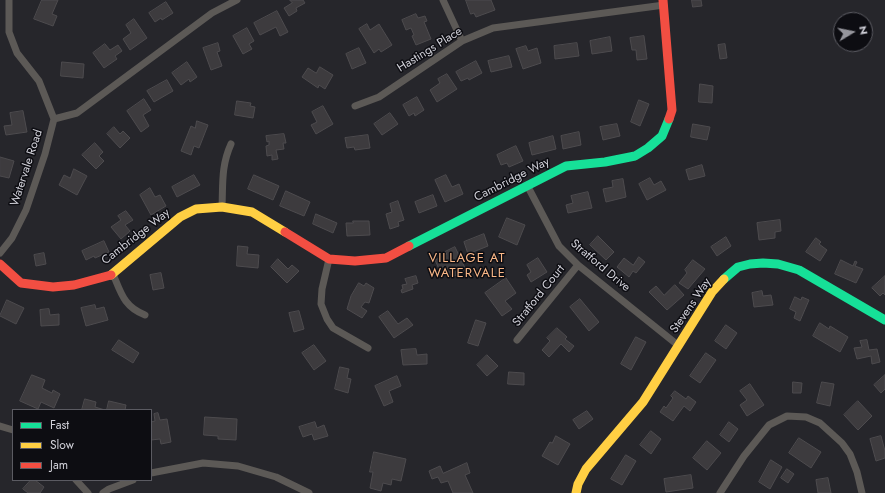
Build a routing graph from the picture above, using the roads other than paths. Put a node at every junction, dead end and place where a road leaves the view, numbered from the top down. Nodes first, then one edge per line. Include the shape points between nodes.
1 (9, 0) edge
2 (237, 0) edge
3 (443, 0) edge
4 (664, 2) edge
5 (462, 41) junction
6 (355, 106) dead end
7 (54, 119) junction
8 (231, 144) dead end
9 (527, 185) junction
10 (222, 207) junction
11 (0, 253) edge
12 (329, 258) junction
13 (0, 264) edge
14 (578, 265) junction
15 (113, 274) junction
16 (145, 315) dead end
17 (885, 320) edge
18 (517, 340) dead end
19 (679, 346) junction
20 (368, 348) dead end
21 (0, 426) edge
22 (12, 430) edge
23 (152, 473) edge
24 (77, 481) edge
25 (130, 481) edge
26 (88, 493) edge
27 (104, 493) edge
28 (309, 493) edge
29 (576, 493) edge
30 (720, 493) edge
31 (862, 493) edge

1 - 7 street, Watervale Road via 9,32 17,52 39,81
2 - 7 street via 212,13 77,113
3 - 5 street
4 - 5 street, Hastings Place via 493,28
4 - 9 street, Cambridge Way via 672,110 662,136 635,156 566,166
5 - 6 street, Hastings Place via 379,97
7 - 11 street, Watervale Road via 26,210 12,238
8 - 10 street via 223,175
9 - 12 street, Cambridge Way via 386,258 355,261
9 - 14 street, Stratford Drive via 560,246
10 - 12 street, Cambridge Way via 252,212
10 - 15 street, Cambridge Way via 196,209 180,217
12 - 20 street via 321,304 327,319 333,328
13 - 15 street, Cambridge Way via 21,283 53,287 74,285
14 - 18 street, Stratford Court
14 - 19 street, Stratford Drive
15 - 16 street via 125,301 134,311
17 - 19 street, Stevens Way via 799,270 778,264 750,264 738,267 712,292
19 - 29 street, Stevens Way via 643,402 586,469
21 - 22 street
23 - 28 street via 203,463 238,466 276,477
24 - 26 street
25 - 27 street
30 - 31 street via 744,456 769,425 787,416 806,417 820,423 842,443 857,472

